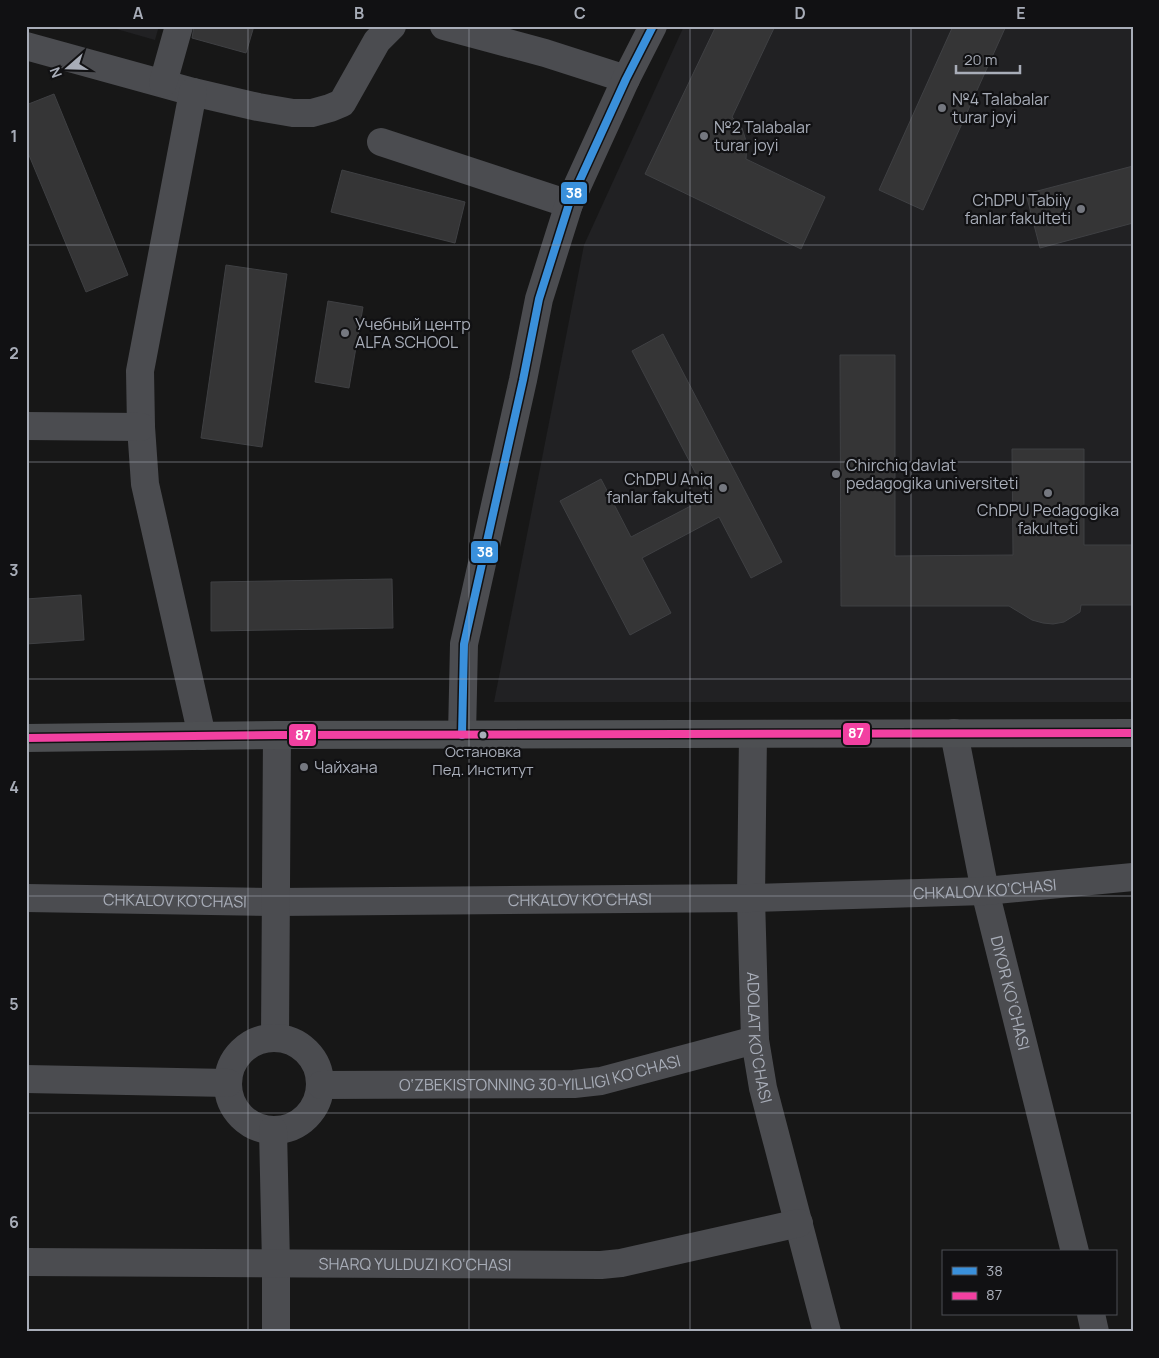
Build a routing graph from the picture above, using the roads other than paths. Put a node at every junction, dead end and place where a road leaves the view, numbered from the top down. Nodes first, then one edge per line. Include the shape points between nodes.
1 (179, 26) edge
2 (444, 26) edge
3 (653, 26) edge
4 (383, 31) edge
5 (496, 33) edge
6 (26, 46) edge
7 (626, 79) junction
8 (163, 83) junction
9 (193, 92) junction
10 (382, 142) dead end
11 (569, 204) junction
12 (26, 426) edge
13 (141, 427) junction
14 (1133, 732) edge
15 (954, 733) junction
16 (462, 734) junction
17 (753, 734) junction
18 (277, 735) junction
19 (202, 736) junction
20 (26, 738) edge
21 (1133, 877) edge
22 (984, 891) junction
23 (26, 898) edge
24 (751, 898) junction
25 (276, 902) junction
26 (275, 1037) junction
27 (755, 1040) junction
28 (26, 1079) edge
29 (228, 1083) junction
30 (321, 1085) junction
31 (273, 1130) junction
32 (799, 1222) junction
33 (1074, 1250) edge
34 (26, 1262) edge
35 (276, 1264) junction
36 (1091, 1316) edge
37 (276, 1332) edge
38 (828, 1332) edge
39 (1095, 1332) edge

1 - 8 street
2 - 5 street
3 - 7 street
4 - 9 street via 342,103 330,108 312,113 293,112
5 - 7 street via 545,53
6 - 8 street
7 - 11 street
8 - 9 street
9 - 13 street via 140,370
10 - 11 street
11 - 16 street via 539,299 464,644
12 - 13 street
13 - 19 street via 146,484
14 - 15 main road
15 - 17 main road
15 - 22 street, DIYOR KO‘CHASI
16 - 17 main road
16 - 18 main road
17 - 24 street, ADOLAT KO‘CHASI
18 - 19 main road
18 - 25 street
19 - 20 main road
21 - 22 street, CHKALOV KO‘CHASI
22 - 24 street, CHKALOV KO‘CHASI
22 - 33 street, DIYOR KO‘CHASI
23 - 25 street, CHKALOV KO‘CHASI
24 - 25 street, CHKALOV KO‘CHASI
24 - 27 street, ADOLAT KO‘CHASI
25 - 26 street
26 - 29 street via 254,1042 237,1056 230,1068
26 - 30 street via 290,1040 313,1057
27 - 30 street, O‘ZBEKISTONNING 30-YILLIGI KO‘CHASI via 601,1081 574,1084
27 - 32 street, ADOLAT KO‘CHASI via 763,1088
28 - 29 street
29 - 31 street via 236,1110 246,1121 259,1128
30 - 31 street via 312,1112 288,1128
31 - 35 street
32 - 35 street, SHARQ YULDUZI KO‘CHASI via 602,1265
32 - 38 street, ADOLAT KO‘CHASI
34 - 35 street, SHARQ YULDUZI KO‘CHASI
35 - 37 street
36 - 39 street

